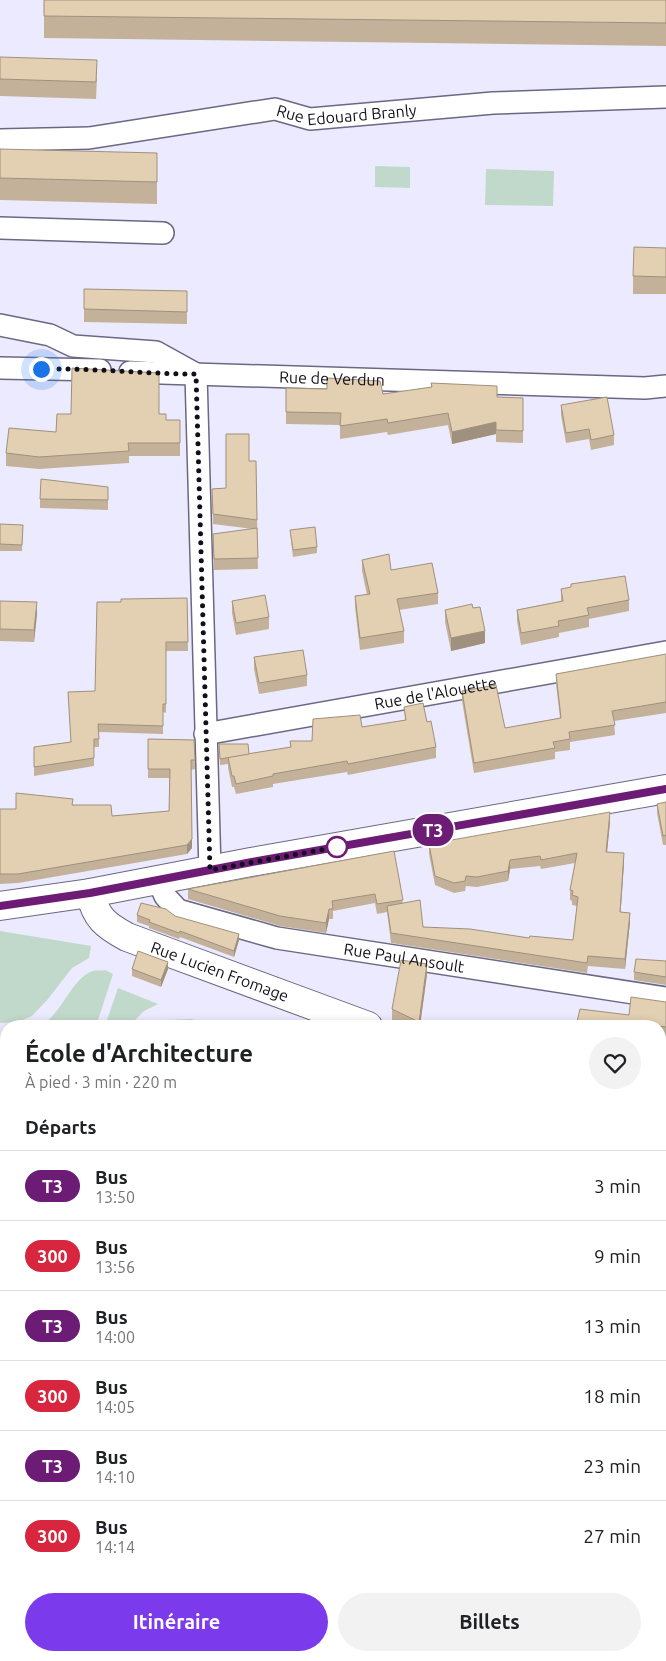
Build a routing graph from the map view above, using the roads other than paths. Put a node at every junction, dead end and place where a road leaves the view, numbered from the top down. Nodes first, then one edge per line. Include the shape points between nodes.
1 (666, 96) edge
2 (0, 140) edge
3 (0, 228) edge
4 (163, 233) dead end
5 (0, 326) edge
6 (73, 346) junction
7 (0, 368) edge
8 (74, 368) junction
9 (196, 374) junction
10 (666, 386) edge
11 (666, 652) edge
12 (205, 734) junction
13 (666, 789) edge
14 (210, 870) junction
15 (158, 880) junction
16 (90, 893) junction
17 (0, 906) edge
18 (666, 998) edge
19 (352, 1020) edge

1 - 2 street, Rue Edouard Branly via 493,103 310,119 275,109 89,138
3 - 4 street
5 - 6 street via 50,335
6 - 8 street
6 - 9 street via 156,352
7 - 8 street, Rue de Verdun
8 - 9 street, Rue de Verdun
9 - 10 street, Rue de Verdun via 645,388
9 - 12 street
11 - 12 street, Rue de l'Alouette
12 - 14 street
13 - 14 street
14 - 15 street
15 - 16 street
15 - 18 street, Rue Paul Ansoult via 165,896 178,910 277,938
16 - 17 street
16 - 19 street, Rue Lucien Fromage via 93,907 102,921 127,937

